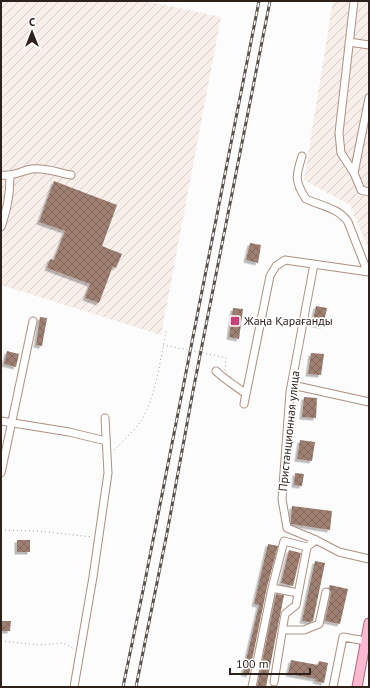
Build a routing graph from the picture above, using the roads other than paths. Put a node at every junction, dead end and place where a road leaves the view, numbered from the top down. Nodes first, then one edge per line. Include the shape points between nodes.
1 (354, 1) edge
2 (349, 42) junction
3 (369, 45) edge
4 (369, 98) edge
5 (302, 156) dead end
6 (354, 173) junction
7 (1, 175) edge
8 (10, 176) junction
9 (71, 176) dead end
10 (369, 192) edge
11 (1, 227) edge
12 (314, 264) junction
13 (368, 271) edge
14 (33, 321) dead end
15 (216, 370) dead end
16 (292, 385) junction
17 (246, 394) junction
18 (369, 402) edge
19 (244, 404) dead end
20 (105, 418) dead end
21 (1, 420) edge
22 (11, 423) junction
23 (106, 442) junction
24 (1, 473) edge
25 (316, 540) junction
26 (307, 546) junction
27 (369, 559) edge
28 (272, 588) junction
29 (326, 592) dead end
30 (298, 593) junction
31 (369, 623) edge
32 (282, 630) junction
33 (366, 641) junction
34 (274, 682) dead end
35 (74, 687) edge
36 (252, 687) edge
37 (333, 687) edge
38 (357, 687) edge

1 - 2 street
2 - 3 street
2 - 6 street via 339,133 341,153
4 - 6 street
5 - 13 street via 297,179 306,198 344,216
6 - 10 street via 361,190
7 - 8 street
8 - 9 street via 34,169 46,169
8 - 11 street via 8,208
12 - 13 street
12 - 16 street, Пристанционная улица
12 - 17 street via 285,260 276,266 270,276
14 - 22 street
15 - 17 street
16 - 18 street
16 - 25 street, Пристанционная улица via 282,499 288,528
17 - 19 street
20 - 23 street
21 - 22 street
22 - 23 street via 69,432
22 - 24 street
23 - 35 street via 108,473
25 - 26 street
25 - 27 street via 339,552
26 - 28 street via 284,541
26 - 30 street
28 - 30 street
28 - 36 street
29 - 32 street via 319,624 304,630
30 - 32 street via 296,605 285,614
31 - 33 main road
32 - 34 street
33 - 37 street via 343,637
33 - 38 main road

